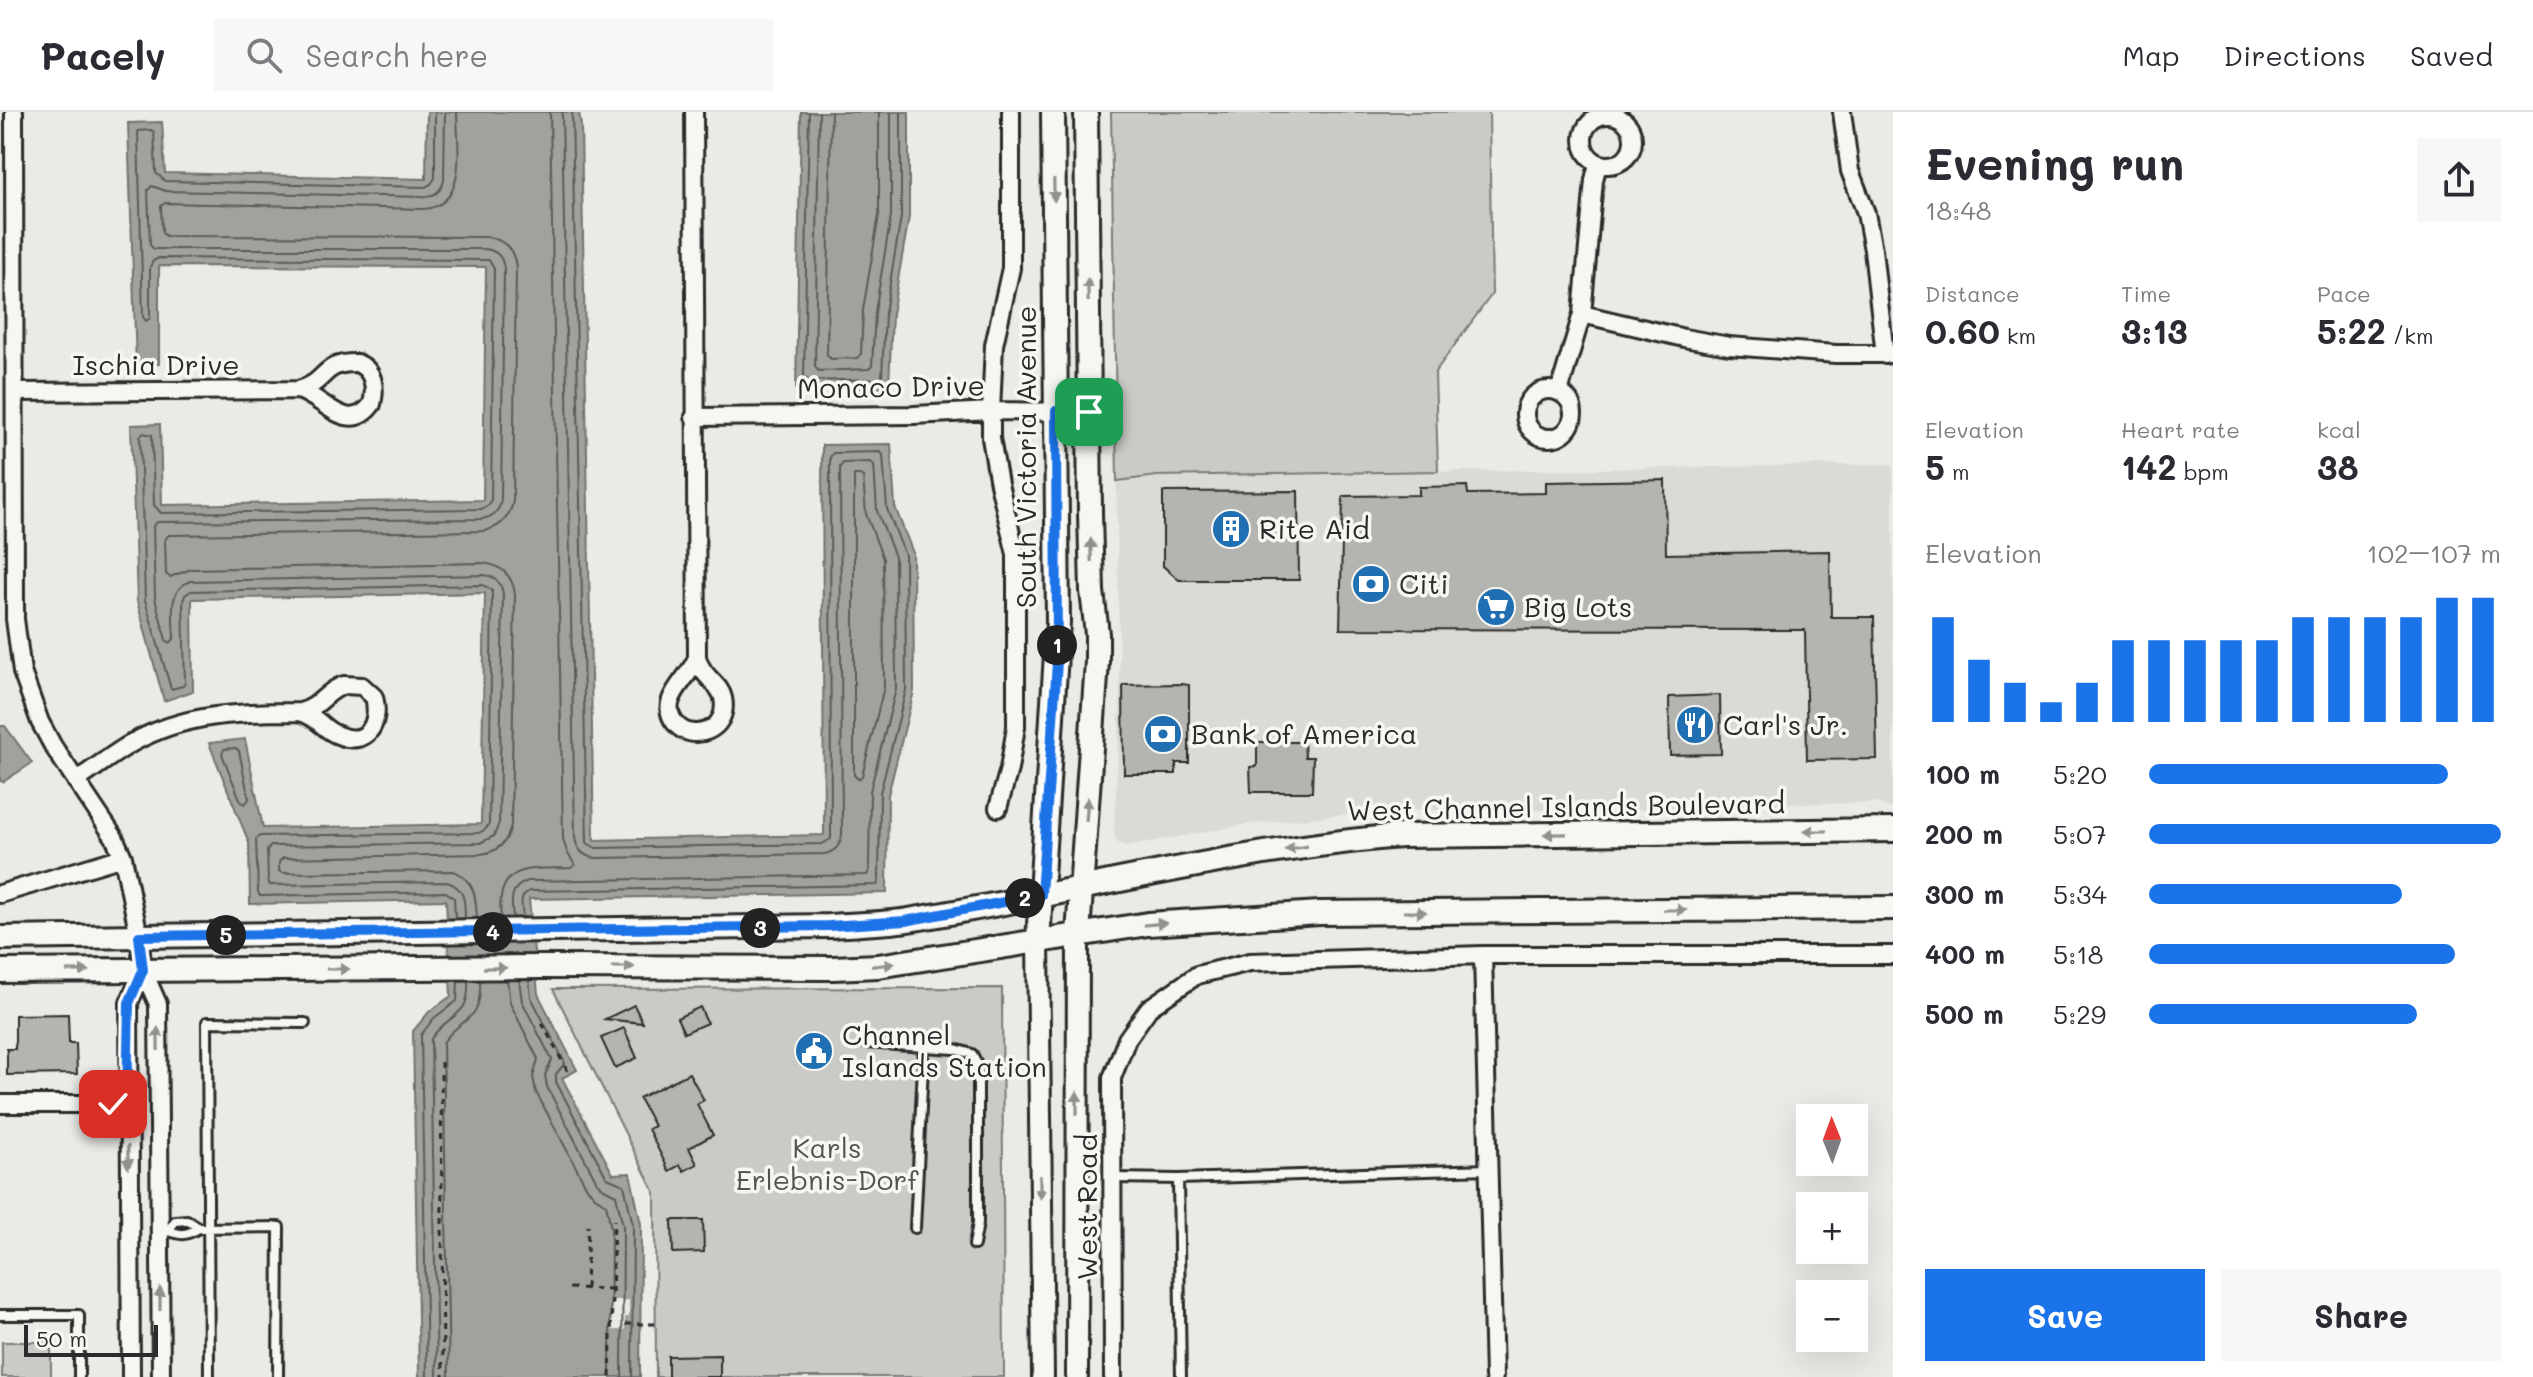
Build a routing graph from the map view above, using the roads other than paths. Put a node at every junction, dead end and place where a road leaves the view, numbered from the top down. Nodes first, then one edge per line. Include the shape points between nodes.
1 (14, 112) edge
2 (694, 112) edge
3 (1011, 112) edge
4 (1053, 112) edge
5 (1086, 112) edge
6 (1842, 112) edge
7 (1598, 164) dead end
8 (1582, 314) junction
9 (1889, 354) edge
10 (298, 390) junction
11 (15, 392) junction
12 (1559, 392) dead end
13 (991, 411) junction
14 (1056, 411) junction
15 (1089, 412) junction
16 (694, 417) junction
17 (697, 657) junction
18 (300, 712) junction
19 (76, 781) junction
20 (998, 808) dead end
21 (1893, 830) edge
22 (123, 857) junction
23 (1082, 887) junction
24 (0, 894) edge
25 (1041, 895) junction
26 (1893, 908) edge
27 (1078, 934) junction
28 (139, 936) junction
29 (0, 938) edge
30 (1038, 941) junction
31 (1483, 955) junction
32 (1893, 955) edge
33 (143, 970) junction
34 (0, 971) edge
35 (305, 1023) dead end
36 (865, 1043) dead end
37 (924, 1046) junction
38 (0, 1104) edge
39 (127, 1104) junction
40 (1489, 1169) junction
41 (1112, 1178) junction
42 (1178, 1179) junction
43 (204, 1228) junction
44 (915, 1228) dead end
45 (129, 1229) junction
46 (164, 1230) junction
47 (974, 1245) dead end
48 (0, 1315) edge
49 (79, 1377) edge
50 (131, 1377) edge
51 (161, 1377) edge
52 (209, 1377) edge
53 (278, 1377) edge
54 (1043, 1377) edge
55 (1077, 1377) edge
56 (1113, 1377) edge
57 (1181, 1377) edge
58 (1494, 1377) edge

1 - 11 street
2 - 16 street
3 - 13 street via 1012,255 994,345
4 -> 14 main road, South Victoria Avenue
15 -> 5 main road
6 - 9 street via 1850,171 1866,213
7 - 8 street
8 - 9 street via 1729,346
8 - 12 street
10 - 10 street via 343,415 364,412 374,397 370,373 357,363 336,364 314,384
10 - 11 street, Ischia Drive
11 - 19 street via 17,646 40,722
13 - 14 street, Monaco Drive
13 - 16 street, Monaco Drive
13 - 20 street via 991,438 1017,573 1016,727
14 - 15 street, Monaco Drive
14 - 25 main road, South Victoria Avenue via 1057,662
23 -> 15 main road via 1097,662
16 - 17 street
17 - 17 street via 673,693 671,715 683,730 705,731 721,722 724,700
18 - 18 street via 337,735 360,737 374,725 376,704 366,688 344,685
18 - 19 street via 225,713 178,723 133,742
19 - 22 street
21 -> 23 main road, West Channel Islands Boulevard via 1402,836 1269,852
22 - 24 street
22 - 28 street
23 - 25 main road, West Channel Islands Boulevard
23 - 27 main road
25 - 28 main road, West Channel Islands Boulevard via 905,921 829,926
25 - 30 main road, South Victoria Avenue
27 -> 26 main road via 1320,913
27 - 30 main road
55 -> 27 street
28 - 29 main road, West Channel Islands Boulevard
28 - 33 street
33 -> 30 main road via 833,968
30 -> 54 street, South Victoria Avenue
31 - 32 street, West Road
31 - 40 street
31 - 41 street, West Road via 1250,962 1197,975 1149,1008 1127,1039 1112,1078
34 -> 33 main road
33 - 39 street via 129,1003
46 -> 33 street via 158,1004
35 - 43 lane via 207,1022
36 - 37 lane
37 - 44 lane
37 - 47 lane via 972,1054 978,1066
38 - 39 street
39 -> 45 street
40 - 42 lane
40 - 58 street
41 - 42 lane
41 - 56 street, West Road
42 - 57 lane
43 - 46 lane via 177,1235
43 - 52 lane
43 - 53 lane via 279,1227
45 - 46 street
45 - 50 street
51 -> 46 street
48 - 49 lane via 79,1315

